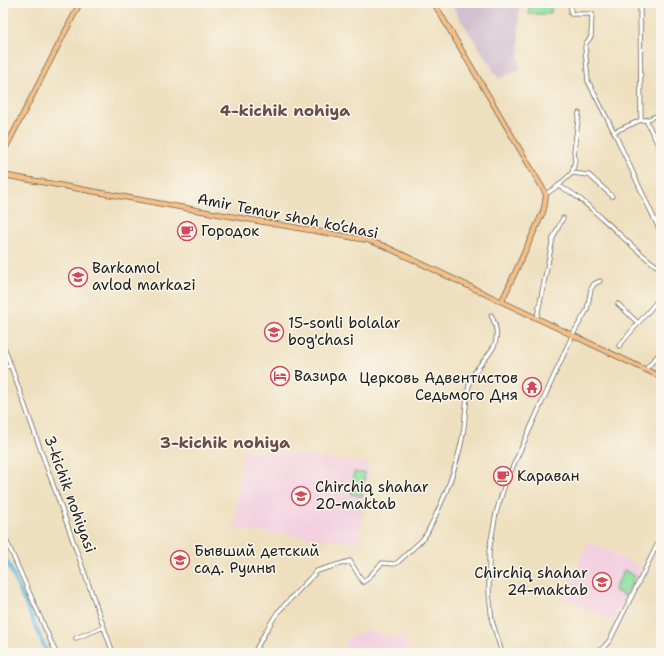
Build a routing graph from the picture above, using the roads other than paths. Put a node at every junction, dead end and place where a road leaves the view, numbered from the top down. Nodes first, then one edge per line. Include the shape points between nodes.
1 (80, 3) edge
2 (434, 3) edge
3 (571, 3) edge
4 (640, 3) edge
5 (579, 113) dead end
6 (661, 114) edge
7 (644, 120) junction
8 (614, 132) junction
9 (661, 151) edge
10 (3, 153) edge
11 (572, 173) junction
12 (3, 177) edge
13 (558, 186) junction
14 (546, 194) junction
15 (612, 196) dead end
16 (563, 218) dead end
17 (660, 231) edge
18 (661, 270) edge
19 (600, 281) dead end
20 (658, 300) dead end
21 (502, 301) junction
22 (618, 304) dead end
23 (491, 315) dead end
24 (537, 317) junction
25 (638, 323) junction
26 (573, 334) junction
27 (3, 344) edge
28 (619, 346) dead end
29 (661, 352) edge
30 (11, 365) junction
31 (3, 368) edge
32 (646, 369) junction
33 (661, 377) edge
34 (3, 533) edge
35 (661, 537) edge
36 (104, 627) junction
37 (76, 638) dead end
38 (56, 653) edge
39 (113, 653) edge
40 (254, 653) edge
41 (502, 653) edge
42 (595, 653) edge

1 - 10 main road
2 - 14 main road
3 - 8 street via 571,14 592,14 591,37 585,48 588,81
4 - 7 street
5 - 11 street
6 - 7 street
7 - 8 street
7 - 9 street
8 - 17 street
11 - 13 street
11 - 15 street via 589,175
12 - 21 main road, Amir Temur shoh ko‘chasi via 367,240
13 - 14 street
13 - 18 street via 589,207
14 - 21 main road via 543,212
16 - 24 street via 553,238
19 - 26 street via 591,289 587,310
20 - 25 street
21 - 24 main road, Amir Temur shoh ko‘chasi
22 - 25 street
23 - 40 street via 495,323 495,344 470,380 456,467 427,533 397,563 382,563 363,582 350,561 316,571 278,613
24 - 26 main road, Amir Temur shoh ko‘chasi
25 - 28 street
26 - 32 main road, Amir Temur shoh ko‘chasi
26 - 41 street via 505,484 496,513 490,551 489,593 492,621
27 - 30 street, 3-kichik nohiyasi
29 - 32 street
30 - 31 street
30 - 36 street, 3-kichik nohiyasi
32 - 33 main road, Amir Temur shoh ko‘chasi
34 - 38 street
35 - 42 street via 610,640
36 - 37 street
36 - 39 street, 3-kichik nohiyasi

